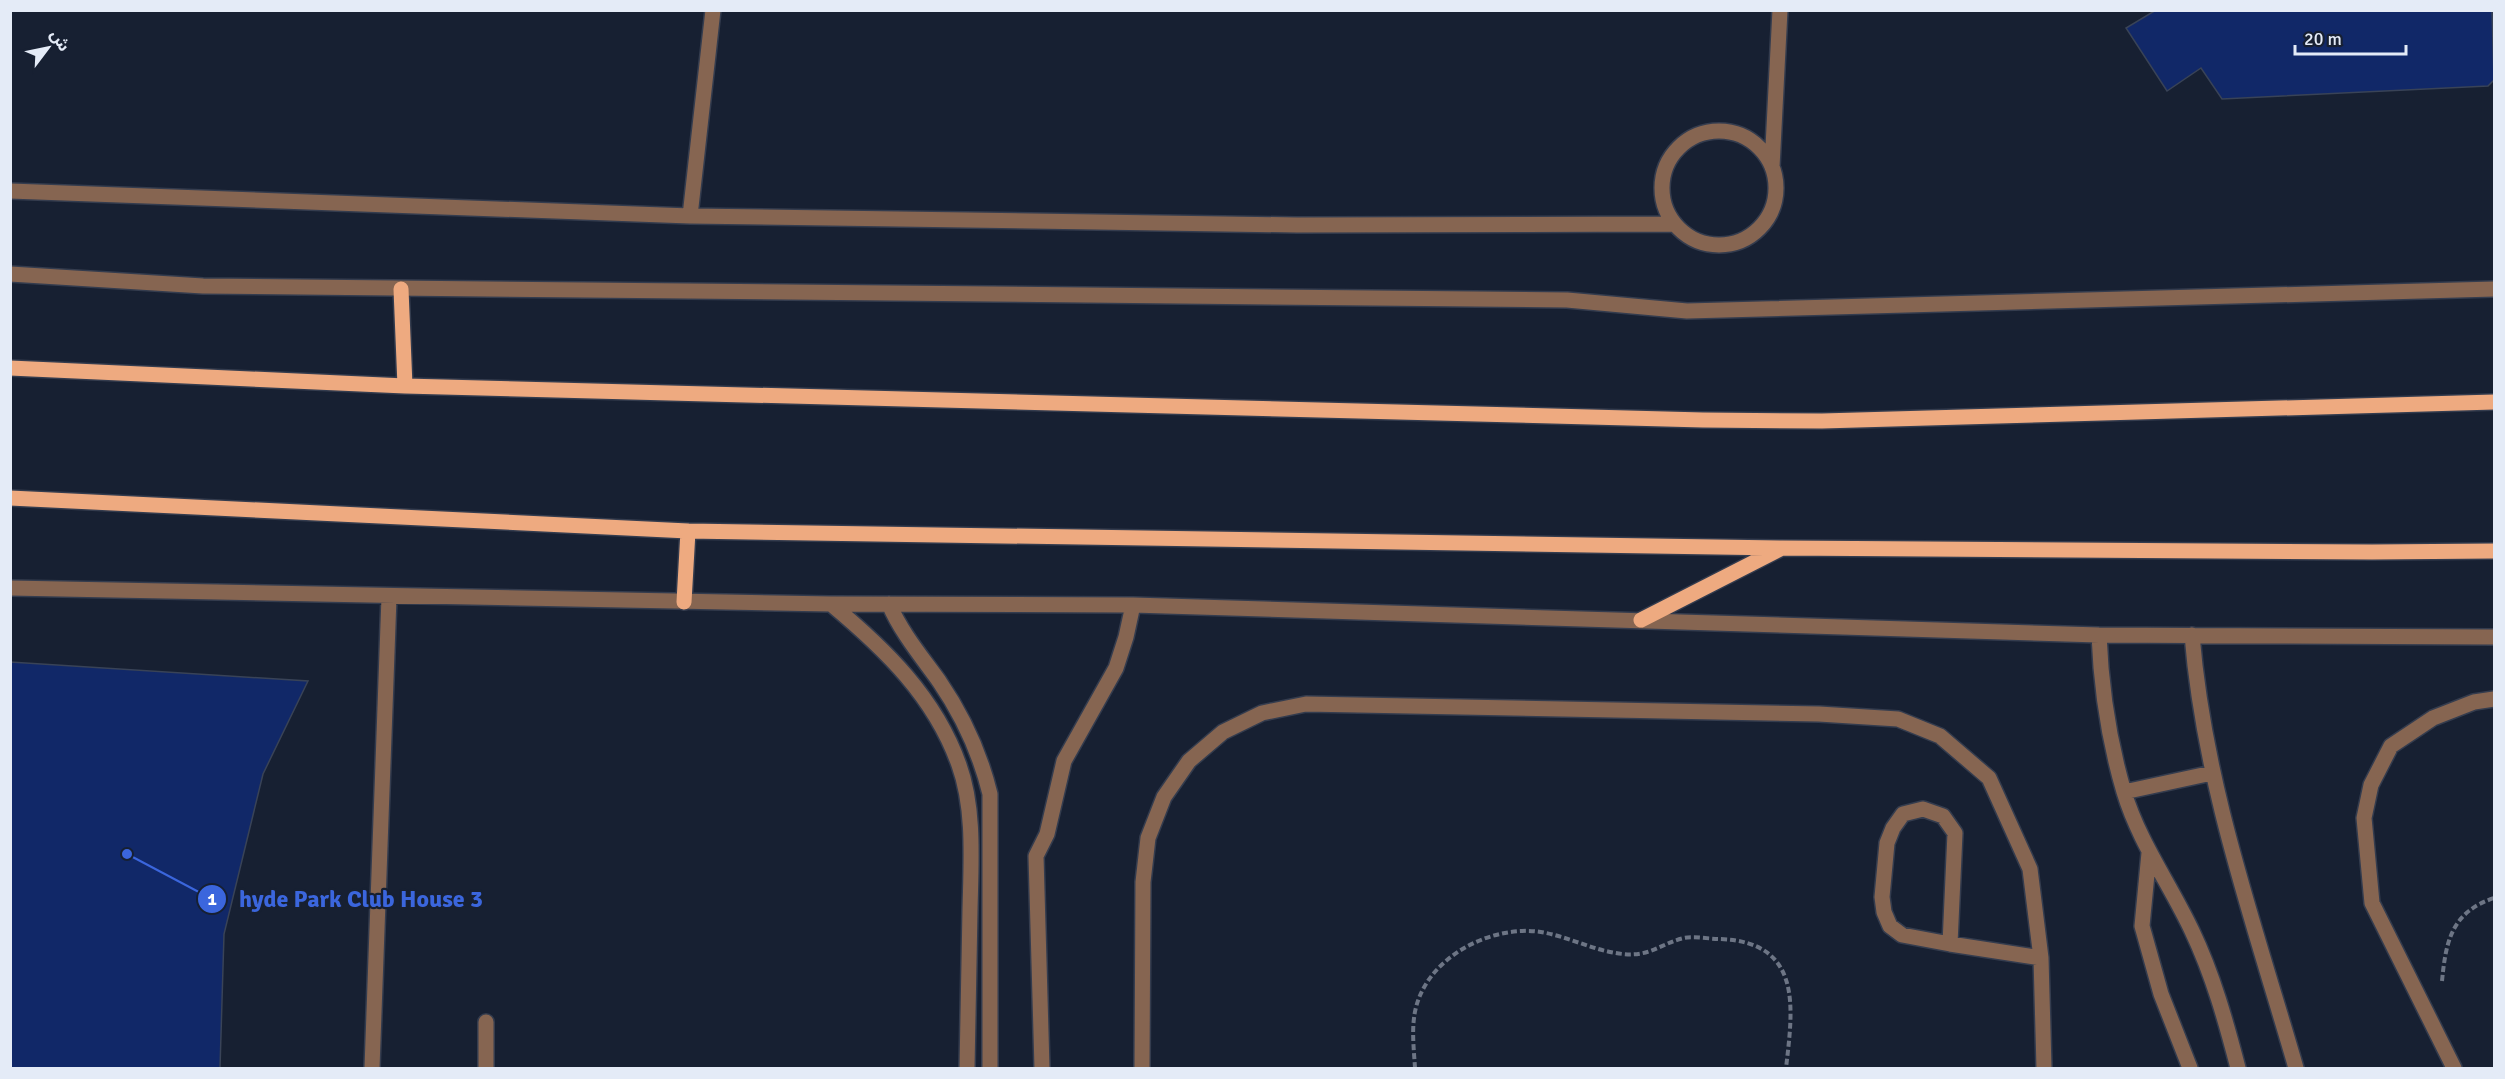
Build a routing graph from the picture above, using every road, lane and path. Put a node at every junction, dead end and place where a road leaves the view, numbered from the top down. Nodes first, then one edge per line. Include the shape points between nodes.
1 (713, 10) edge
2 (1780, 10) edge
3 (1773, 168) junction
4 (10, 192) edge
5 (690, 216) junction
6 (1675, 224) junction
7 (10, 274) edge
8 (401, 289) junction
9 (2494, 289) edge
10 (10, 368) edge
11 (405, 386) junction
12 (2494, 402) edge
13 (10, 498) edge
14 (688, 531) junction
15 (1782, 548) junction
16 (2494, 551) edge
17 (10, 588) edge
18 (389, 597) junction
19 (684, 602) junction
20 (831, 604) junction
21 (889, 604) junction
22 (1133, 605) junction
23 (1641, 620) junction
24 (2099, 635) junction
25 (2193, 635) junction
26 (2494, 637) edge
27 (2494, 699) edge
28 (2212, 773) junction
29 (2124, 792) junction
30 (2149, 854) junction
31 (2494, 897) edge
32 (1950, 944) junction
33 (2041, 958) junction
34 (486, 1022) dead end
35 (2436, 1028) junction
36 (372, 1068) edge
37 (486, 1068) edge
38 (968, 1068) edge
39 (990, 1068) edge
40 (1042, 1068) edge
41 (1142, 1068) edge
42 (1414, 1068) edge
43 (1786, 1068) edge
44 (2044, 1068) edge
45 (2190, 1068) edge
46 (2238, 1068) edge
47 (2296, 1068) edge
48 (2454, 1068) edge

1 - 5 street
2 - 3 street
3 - 6 street via 1773,207 1750,236 1716,245 1698,241
3 - 6 street via 1747,138 1728,131 1708,131 1690,138 1675,151 1665,168 1665,207
4 - 5 street
5 - 6 street via 1297,225
7 - 8 street via 203,286
8 - 9 street via 1567,300 1687,311
8 - 11 main road
10 - 11 main road
11 - 12 main road via 1798,421
13 - 14 main road
14 - 15 main road
14 - 19 main road
15 - 16 main road
15 - 23 main road
17 - 18 street
18 - 19 street
18 - 36 street
19 - 20 street
20 - 21 street
20 - 38 street via 874,642 923,696 960,767 969,821 971,871
21 - 22 street
21 - 39 street via 958,713 977,750 990,794
22 - 23 street
22 - 40 street via 1116,668 1064,761 1047,834 1036,856
23 - 24 street
24 - 25 street
24 - 29 street via 2101,685
25 - 26 street
25 - 28 street via 2197,690
27 - 35 street via 2474,702 2433,718 2391,746 2371,786 2364,818 2372,903
28 - 29 street
28 - 47 street
29 - 30 street
30 - 45 street via 2142,926 2161,994
30 - 46 street via 2192,931 2224,1013
31 - 35 path via 2476,904 2459,920 2448,941
32 - 32 street via 1902,935 1890,926 1884,912 1887,843 1903,814 1923,809 1943,816 1955,833
32 - 33 street
33 - 41 street via 2030,869 1989,778 1940,736 1898,719 1819,714 1305,704 1262,713 1223,732 1189,761 1164,797 1148,838 1143,882
33 - 44 street
34 - 37 street
35 - 48 street
42 - 43 path via 1414,1017 1422,993 1441,963 1479,939 1522,930 1566,937 1595,949 1626,955 1656,951 1684,938 1743,940 1760,948 1780,968 1791,994

